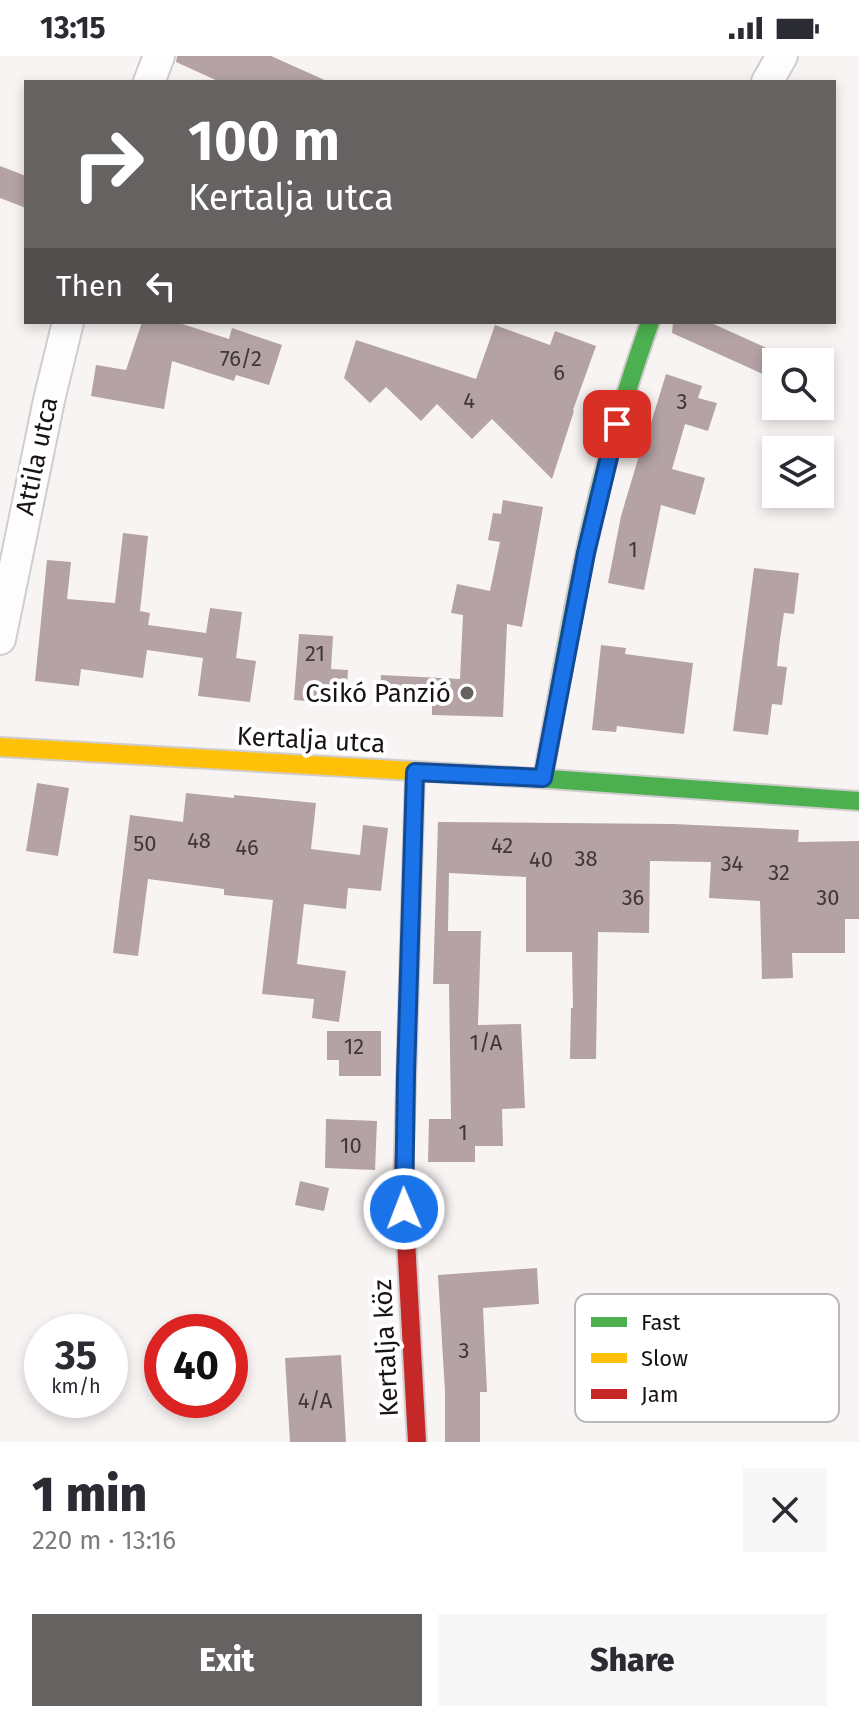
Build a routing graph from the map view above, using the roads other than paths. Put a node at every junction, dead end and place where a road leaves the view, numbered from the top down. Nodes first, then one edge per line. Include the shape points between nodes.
1 (159, 56) edge
2 (782, 56) edge
3 (150, 80) edge
4 (768, 80) edge
5 (68, 324) edge
6 (649, 324) edge
7 (0, 639) edge
8 (0, 747) edge
9 (415, 772) junction
10 (543, 778) junction
11 (859, 801) edge
12 (417, 1442) edge

1 - 3 street
2 - 4 street
5 - 7 street, Attila utca
6 - 10 street via 632,370 586,553
8 - 9 street, Kertalja utca
9 - 10 street, Kertalja utca
9 - 12 street, Kertalja köz via 403,1185
10 - 11 street, Kertalja utca

